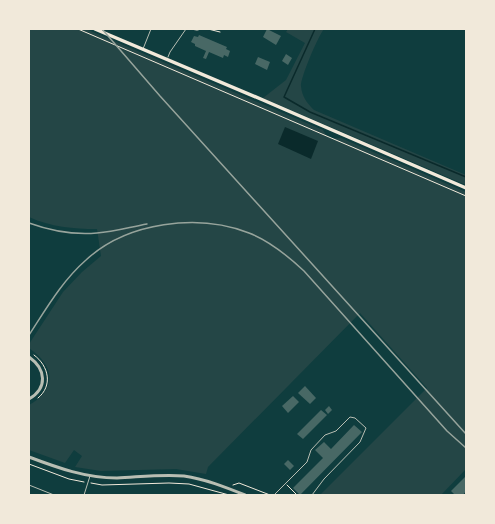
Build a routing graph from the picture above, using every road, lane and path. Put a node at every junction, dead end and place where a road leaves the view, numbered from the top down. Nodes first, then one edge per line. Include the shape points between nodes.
1 (78, 29) edge
2 (95, 29) edge
3 (151, 29) edge
4 (186, 29) edge
5 (190, 29) edge
6 (202, 29) edge
7 (208, 29) edge
8 (220, 32) dead end
9 (143, 49) junction
10 (167, 60) junction
11 (466, 188) edge
12 (466, 196) edge
13 (29, 357) edge
14 (29, 399) edge
15 (29, 457) edge
16 (90, 476) junction
17 (286, 484) junction
18 (29, 485) edge
19 (54, 495) edge
20 (84, 495) edge
21 (245, 495) edge
22 (274, 495) edge
23 (297, 495) edge
24 (312, 495) edge

1 - 12 path
2 - 9 main road
3 - 9 lane
4 - 10 lane
5 - 6 path
7 - 8 path
9 - 10 main road
10 - 11 main road
13 - 14 street via 40,368 43,376 37,393
15 - 16 street
16 - 20 lane
16 - 21 street via 182,476 203,480
17 - 22 lane
17 - 23 path
17 - 24 lane via 307,462 311,450 325,435 336,431 350,417 355,418 366,428 360,442
18 - 19 lane

